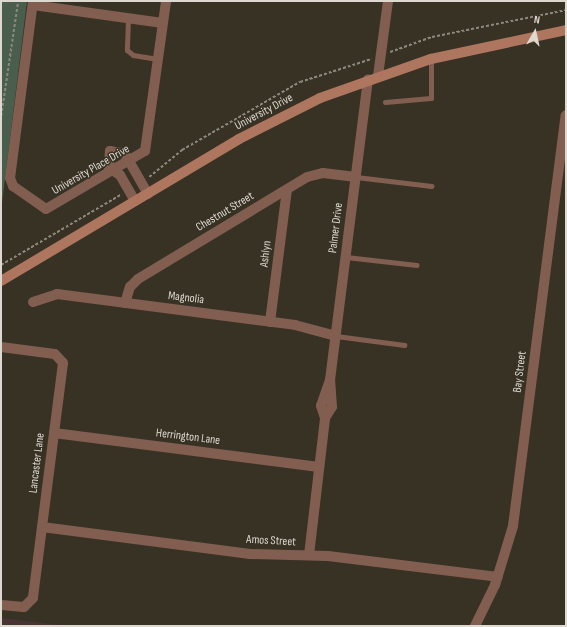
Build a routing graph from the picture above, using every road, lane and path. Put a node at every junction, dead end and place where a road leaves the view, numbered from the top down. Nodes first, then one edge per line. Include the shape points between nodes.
1 (18, 1) edge
2 (166, 1) edge
3 (388, 1) edge
4 (33, 3) edge
5 (128, 18) junction
6 (163, 23) junction
7 (566, 30) edge
8 (158, 59) junction
9 (431, 59) junction
10 (378, 76) junction
11 (368, 79) junction
12 (385, 102) dead end
13 (566, 115) edge
14 (1, 116) edge
15 (130, 162) junction
16 (114, 171) junction
17 (356, 177) junction
18 (431, 186) dead end
19 (287, 190) junction
20 (561, 192) edge
21 (148, 194) junction
22 (135, 201) junction
23 (346, 256) junction
24 (416, 265) dead end
25 (1, 281) edge
26 (33, 302) dead end
27 (125, 303) junction
28 (270, 322) junction
29 (336, 336) junction
30 (404, 345) dead end
31 (1, 347) edge
32 (54, 433) junction
33 (319, 467) junction
34 (42, 527) junction
35 (309, 555) junction
36 (498, 577) junction
37 (1, 605) edge
38 (475, 626) edge

1 - 14 path
2 - 6 street, University Place Drive
3 - 10 street
4 - 5 street, University Place Drive
4 - 16 street, University Place Drive via 11,184 40,207 47,208
5 - 6 street, University Place Drive
5 - 8 lane via 127,50 133,55
6 - 8 street, University Place Drive
7 - 9 main road, University Drive
8 - 15 street, University Place Drive via 147,147
9 - 10 main road, University Drive
9 - 12 lane via 431,98
10 - 11 main road, University Drive
11 - 17 street, Palmer Drive
11 - 21 main road, University Drive via 267,124
13 - 20 street, Bay Street
15 - 16 street, University Place Drive
15 - 16 street via 124,152 112,150 107,165
15 - 21 street
16 - 22 street
17 - 18 lane
17 - 19 street, Chestnut Street via 316,174
17 - 23 street, Palmer Drive
19 - 27 street, Chestnut Street via 138,278 130,287
19 - 28 street, Ashlyn
20 - 36 street, Bay Street via 515,515
21 - 22 main road, University Drive
22 - 25 main road, University Drive
23 - 24 lane
23 - 29 street, Palmer Drive
26 - 27 street, Magnolia via 54,294
27 - 28 street, Magnolia
28 - 29 street, Magnolia
29 - 30 lane
29 - 33 street, Palmer Drive via 330,380 322,400 325,418
31 - 32 street, Lancaster Lane via 55,354 61,358
32 - 33 street, Herrington Lane
32 - 34 street, Lancaster Lane
33 - 35 street, Palmer Drive
34 - 35 street, Amos Street via 250,554
34 - 37 street, Lancaster Lane via 32,600 22,607
35 - 36 street, Amos Street
36 - 38 street, Bay Street

